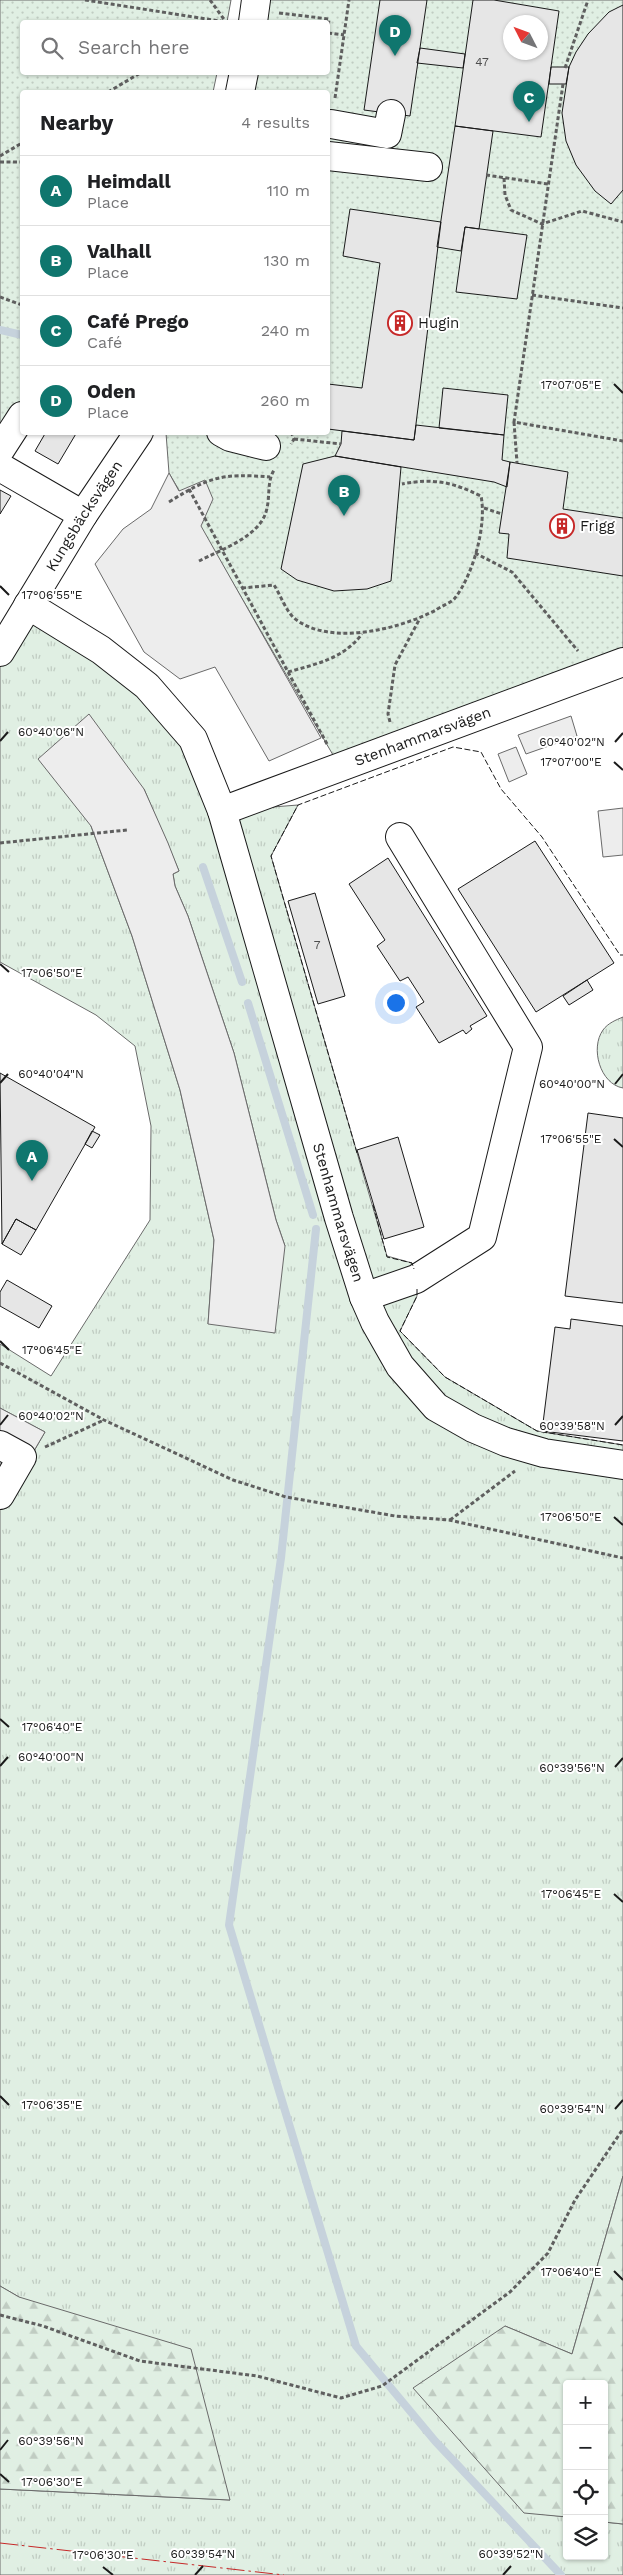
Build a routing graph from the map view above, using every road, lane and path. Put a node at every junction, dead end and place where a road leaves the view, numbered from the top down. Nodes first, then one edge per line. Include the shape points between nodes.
1 (85, 0) edge
2 (210, 0) edge
3 (349, 0) edge
4 (588, 0) edge
5 (262, 13) edge
6 (214, 20) edge
7 (225, 20) edge
8 (329, 20) edge
9 (330, 32) edge
10 (344, 35) junction
11 (565, 68) dead end
12 (137, 75) edge
13 (243, 75) edge
14 (563, 84) dead end
15 (111, 90) edge
16 (240, 90) edge
17 (391, 114) dead end
18 (332, 124) joint
19 (20, 144) edge
20 (0, 156) edge
21 (330, 156) edge
22 (0, 162) edge
23 (20, 162) edge
24 (428, 167) dead end
25 (486, 176) dead end
26 (504, 178) junction
27 (548, 184) junction
28 (623, 222) edge
29 (542, 224) junction
30 (532, 295) junction
31 (0, 297) edge
32 (20, 304) edge
33 (623, 308) edge
34 (20, 419) edge
35 (514, 422) junction
36 (137, 435) edge
37 (227, 435) edge
38 (292, 435) edge
39 (294, 439) junction
40 (623, 441) edge
41 (341, 444) dead end
42 (0, 450) edge
43 (278, 452) junction
44 (518, 463) dead end
45 (0, 467) edge
46 (270, 477) junction
47 (402, 484) dead end
48 (189, 489) junction
49 (169, 502) dead end
50 (484, 508) junction
51 (502, 514) dead end
52 (83, 515) junction
53 (221, 550) junction
54 (475, 553) junction
55 (199, 562) dead end
56 (242, 588) junction
57 (28, 605) junction
58 (419, 619) junction
59 (362, 634) junction
60 (0, 652) edge
61 (623, 662) edge
62 (288, 672) junction
63 (596, 672) junction
64 (394, 747) junction
65 (340, 767) junction
66 (222, 812) junction
67 (127, 830) dead end
68 (400, 837) dead end
69 (0, 843) edge
70 (364, 1297) junction
71 (0, 1363) edge
72 (104, 1420) junction
73 (11, 1451) edge
74 (544, 1453) junction
75 (623, 1465) edge
76 (0, 1495) edge
77 (449, 1520) junction
78 (623, 1558) edge
79 (623, 2129) edge
80 (0, 2315) edge

1 - 6 path
2 - 7 path
3 - 10 path
4 - 11 path
5 - 8 path via 277,12
9 - 10 path
10 - 18 path
12 - 15 path
13 - 16 street
14 - 27 path
17 - 18 street via 387,134
19 - 20 path
21 - 24 street
22 - 23 path
25 - 26 path
26 - 27 path
26 - 29 path via 505,195 511,210
27 - 29 path
28 - 29 path via 582,211
29 - 30 path
30 - 33 path
30 - 35 path
31 - 32 path
34 - 42 street
35 - 40 path
35 - 44 path
36 - 52 street, Kungsbäcksvägen
37 - 43 street
38 - 39 path
39 - 41 path
39 - 43 path
43 - 46 path
45 - 52 street
46 - 48 path via 236,474 210,478
46 - 53 path via 267,510 249,537
47 - 50 path via 456,484 481,496
48 - 49 path
48 - 53 path
50 - 51 path
50 - 54 path
52 - 57 street, Kungsbäcksvägen
53 - 55 path
53 - 56 path
54 - 58 path via 454,599
54 - 63 path via 512,572
56 - 59 path via 274,585 293,617 323,631
56 - 62 path
57 - 60 street, Kungsbäcksvägen
57 - 66 street, Stenhammarsvägen via 101,650 147,686 193,739
58 - 59 path
58 - 64 path via 395,665 388,714
59 - 62 path via 352,648 323,662
61 - 63 street, Stenhammarsvägen
62 - 65 path
63 - 64 street, Stenhammarsvägen
64 - 65 street, Stenhammarsvägen
65 - 66 street, Stenhammarsvägen
66 - 70 street, Stenhammarsvägen
67 - 69 path
68 - 70 street via 528,1047 482,1236 416,1279
70 - 74 street, Stenhammarsvägen via 400,1366 436,1407 473,1428
71 - 72 path
72 - 73 path
72 - 77 path via 233,1480 286,1497 395,1516
73 - 76 street
74 - 75 street, Stenhammarsvägen
74 - 77 path
77 - 78 path
79 - 80 path via 575,2200 548,2253 510,2292 382,2386 341,2398 257,2376 140,2361 43,2326

